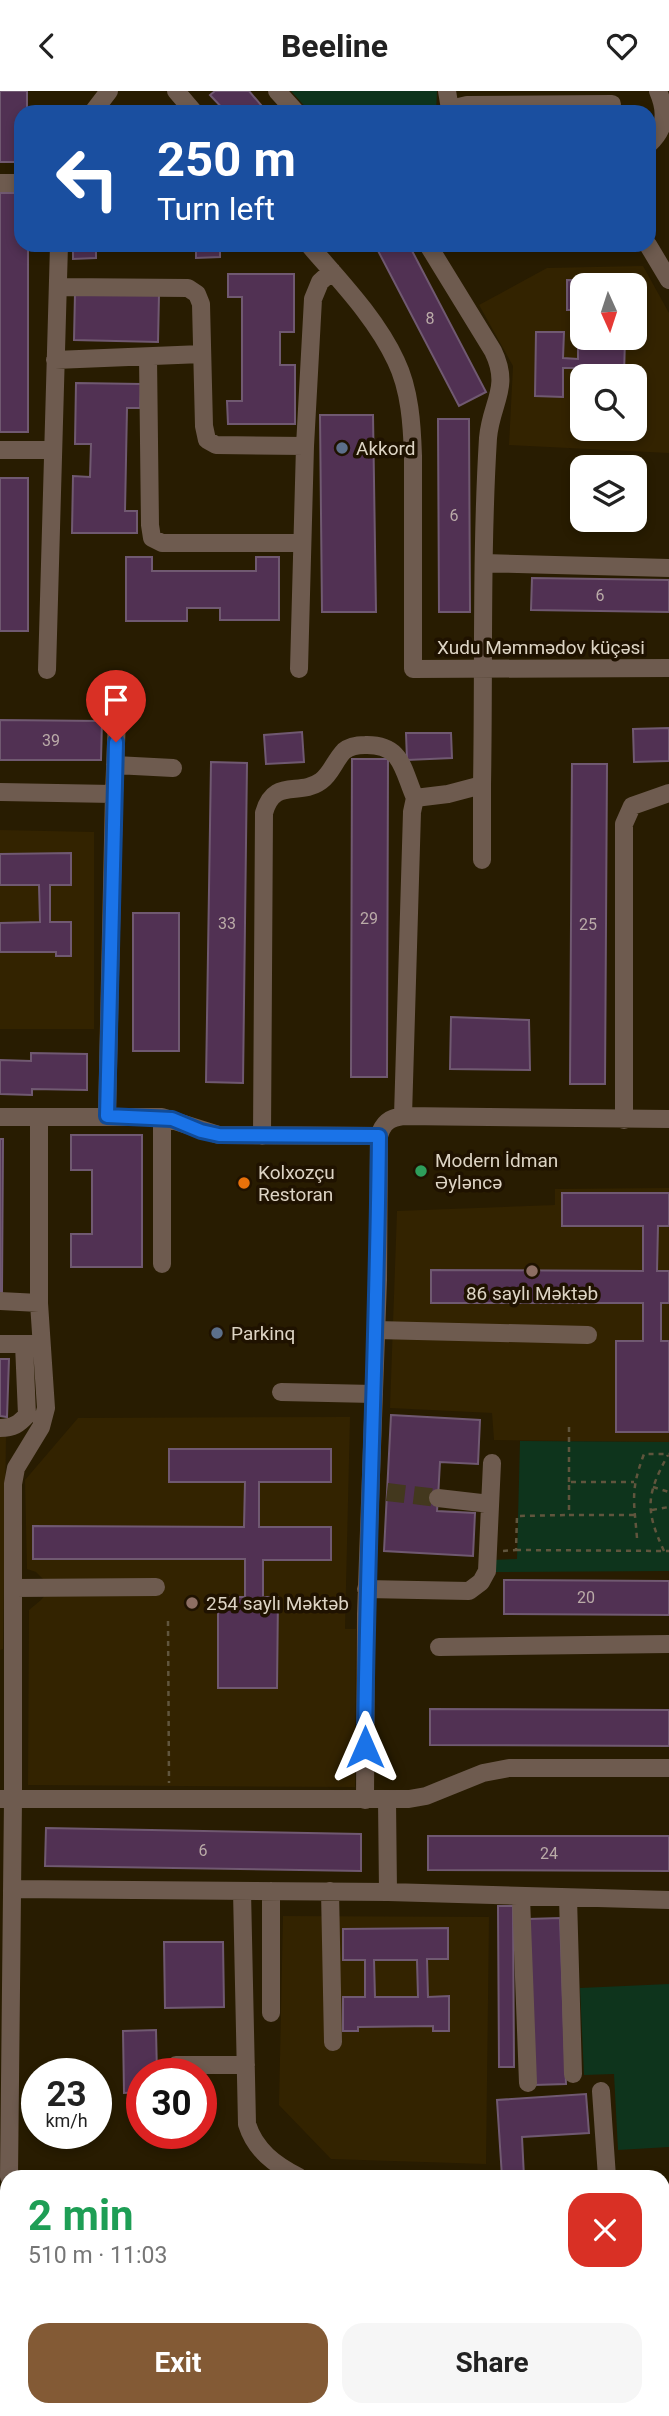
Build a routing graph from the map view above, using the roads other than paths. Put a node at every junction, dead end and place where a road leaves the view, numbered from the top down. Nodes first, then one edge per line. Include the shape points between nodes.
1 (109, 91) edge
2 (176, 91) edge
3 (277, 91) edge
4 (658, 91) edge
5 (612, 104) dead end
6 (98, 105) edge
7 (188, 105) edge
8 (290, 105) edge
9 (540, 105) edge
10 (659, 137) edge
11 (59, 252) edge
12 (315, 252) edge
13 (438, 252) edge
14 (652, 252) edge
15 (332, 271) junction
16 (669, 280) edge
17 (59, 287) junction
18 (202, 354) junction
19 (148, 357) junction
20 (55, 360) junction
21 (305, 446) junction
22 (0, 450) edge
23 (52, 450) junction
24 (301, 543) junction
25 (484, 563) junction
26 (669, 568) edge
27 (669, 667) edge
28 (484, 668) junction
29 (299, 669) dead end
30 (47, 670) dead end
31 (117, 719) dead end
32 (115, 765) junction
33 (173, 768) dead end
34 (482, 785) junction
35 (0, 792) edge
36 (669, 793) edge
37 (114, 794) junction
38 (415, 798) junction
39 (482, 860) dead end
40 (107, 1116) junction
41 (402, 1116) junction
42 (0, 1117) edge
43 (162, 1117) junction
44 (39, 1118) junction
45 (624, 1119) junction
46 (669, 1119) edge
47 (261, 1136) junction
48 (379, 1136) junction
49 (162, 1264) dead end
50 (0, 1301) edge
51 (39, 1303) junction
52 (376, 1331) junction
53 (588, 1335) dead end
54 (0, 1344) edge
55 (33, 1344) junction
56 (281, 1392) dead end
57 (374, 1394) junction
58 (0, 1428) edge
59 (492, 1463) dead end
60 (438, 1498) tunnel mouth
61 (490, 1504) junction
62 (156, 1587) dead end
63 (14, 1588) junction
64 (366, 1589) junction
65 (669, 1644) edge
66 (439, 1647) dead end
67 (669, 1768) edge
68 (7, 1799) edge
69 (365, 1800) junction
70 (387, 1800) junction
71 (13, 1889) junction
72 (242, 1891) junction
73 (271, 1891) junction
74 (330, 1891) junction
75 (388, 1892) junction
76 (521, 1896) junction
77 (568, 1898) junction
78 (669, 1900) edge
79 (271, 1943) junction
80 (242, 1944) junction
81 (271, 2013) dead end
82 (333, 2042) dead end
83 (217, 2065) edge
84 (246, 2065) junction
85 (573, 2074) dead end
86 (528, 2083) dead end
87 (601, 2091) dead end
88 (9, 2170) edge
89 (288, 2170) edge
90 (607, 2170) edge

1 - 6 street
2 - 7 street
3 - 8 street
4 - 10 street via 665,120
5 - 9 street
11 - 17 street
12 - 15 street
13 - 25 street via 500,365 501,386 489,425
14 - 16 street
15 - 21 street via 320,282 313,299
15 - 28 street, Xudu Məmmədov küçəsi via 381,334 398,363 407,396 413,456 413,669
17 - 18 street via 188,288 201,304
17 - 20 street
18 - 19 street
18 - 21 street via 207,440 216,445
19 - 20 street
19 - 24 street via 152,538 162,543
20 - 23 street
21 - 24 street
22 - 23 street
23 - 30 street
24 - 29 street
25 - 26 street
25 - 28 street
27 - 28 street, Xudu Məmmədov küçəsi
28 - 34 street
31 - 32 street
32 - 33 street
32 - 37 street
34 - 38 street
34 - 39 street
35 - 37 street
36 - 45 street via 632,806 624,824
37 - 40 street
38 - 41 street
38 - 47 street via 397,756 380,744 347,749 322,781 268,799 264,813
40 - 43 street
40 - 44 street
41 - 45 street
41 - 48 street via 386,1122
42 - 44 street
43 - 47 street via 219,1135
43 - 49 street
44 - 51 street
45 - 46 street
47 - 48 street
48 - 52 street
50 - 51 street
51 - 55 street
52 - 53 street
52 - 57 street
54 - 55 street
55 - 58 street via 27,1415 10,1428
55 - 63 street via 46,1408 41,1427 16,1468 13,1484
56 - 57 street
57 - 64 street via 379,1491
59 - 61 street
60 - 61 street
61 - 64 street via 487,1571 469,1591
62 - 63 street
63 - 68 street
64 - 69 street
65 - 66 street
67 - 70 street via 509,1768 483,1773 426,1796
68 - 69 street
68 - 71 street
69 - 70 street
70 - 75 street
71 - 72 street
71 - 88 street
72 - 73 street
72 - 80 street
73 - 74 street
73 - 79 street
74 - 75 street
74 - 82 street
75 - 76 street
76 - 77 street
76 - 86 street
77 - 78 street
77 - 85 street
79 - 80 street
79 - 81 street
80 - 84 street
83 - 84 street
84 - 89 street via 251,2139 262,2153
87 - 90 street

